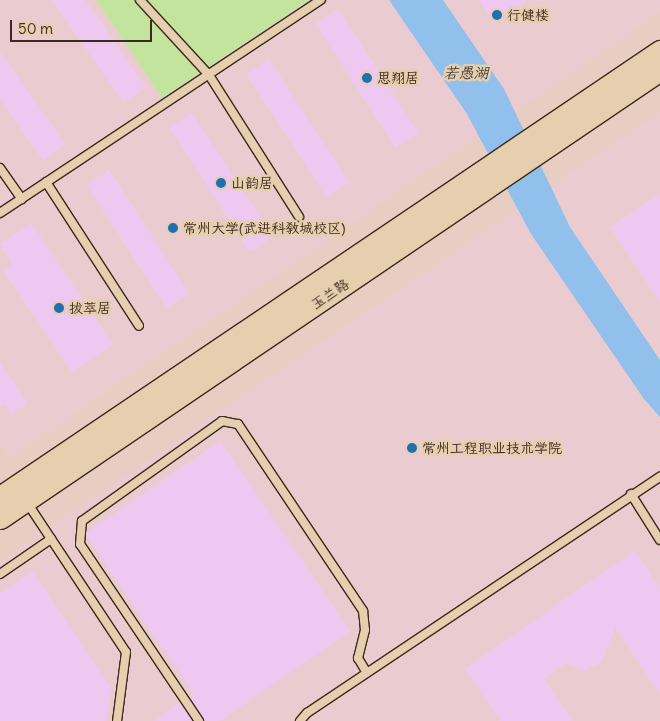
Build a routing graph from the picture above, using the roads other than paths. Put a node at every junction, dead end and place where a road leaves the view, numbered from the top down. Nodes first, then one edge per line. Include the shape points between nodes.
1 (140, 0) edge
2 (321, 0) edge
3 (660, 51) edge
4 (660, 70) edge
5 (209, 74) junction
6 (542, 141) junction
7 (0, 168) edge
8 (490, 175) junction
9 (46, 182) junction
10 (22, 199) junction
11 (0, 213) edge
12 (299, 216) dead end
13 (139, 326) dead end
14 (660, 477) edge
15 (631, 494) junction
16 (0, 497) edge
17 (25, 500) junction
18 (0, 518) edge
19 (51, 539) junction
20 (660, 540) edge
21 (0, 574) edge
22 (367, 673) junction
23 (117, 721) edge
24 (199, 721) edge
25 (300, 721) edge

1 - 5 lane
2 - 5 lane
3 - 6 street, 玉兰路
4 - 6 street, 玉兰路
5 - 9 lane
5 - 12 lane
6 - 8 street, 玉兰路
7 - 10 lane
8 - 16 street, 玉兰路
8 - 17 street, 玉兰路
9 - 10 lane
9 - 13 lane
10 - 11 lane
14 - 15 lane
15 - 20 lane
15 - 22 lane
17 - 18 street, 玉兰路
17 - 19 lane
19 - 21 lane
19 - 23 lane via 126,652
22 - 24 lane via 358,658 365,630 363,611 238,424 222,421 82,522 80,544
22 - 25 lane

